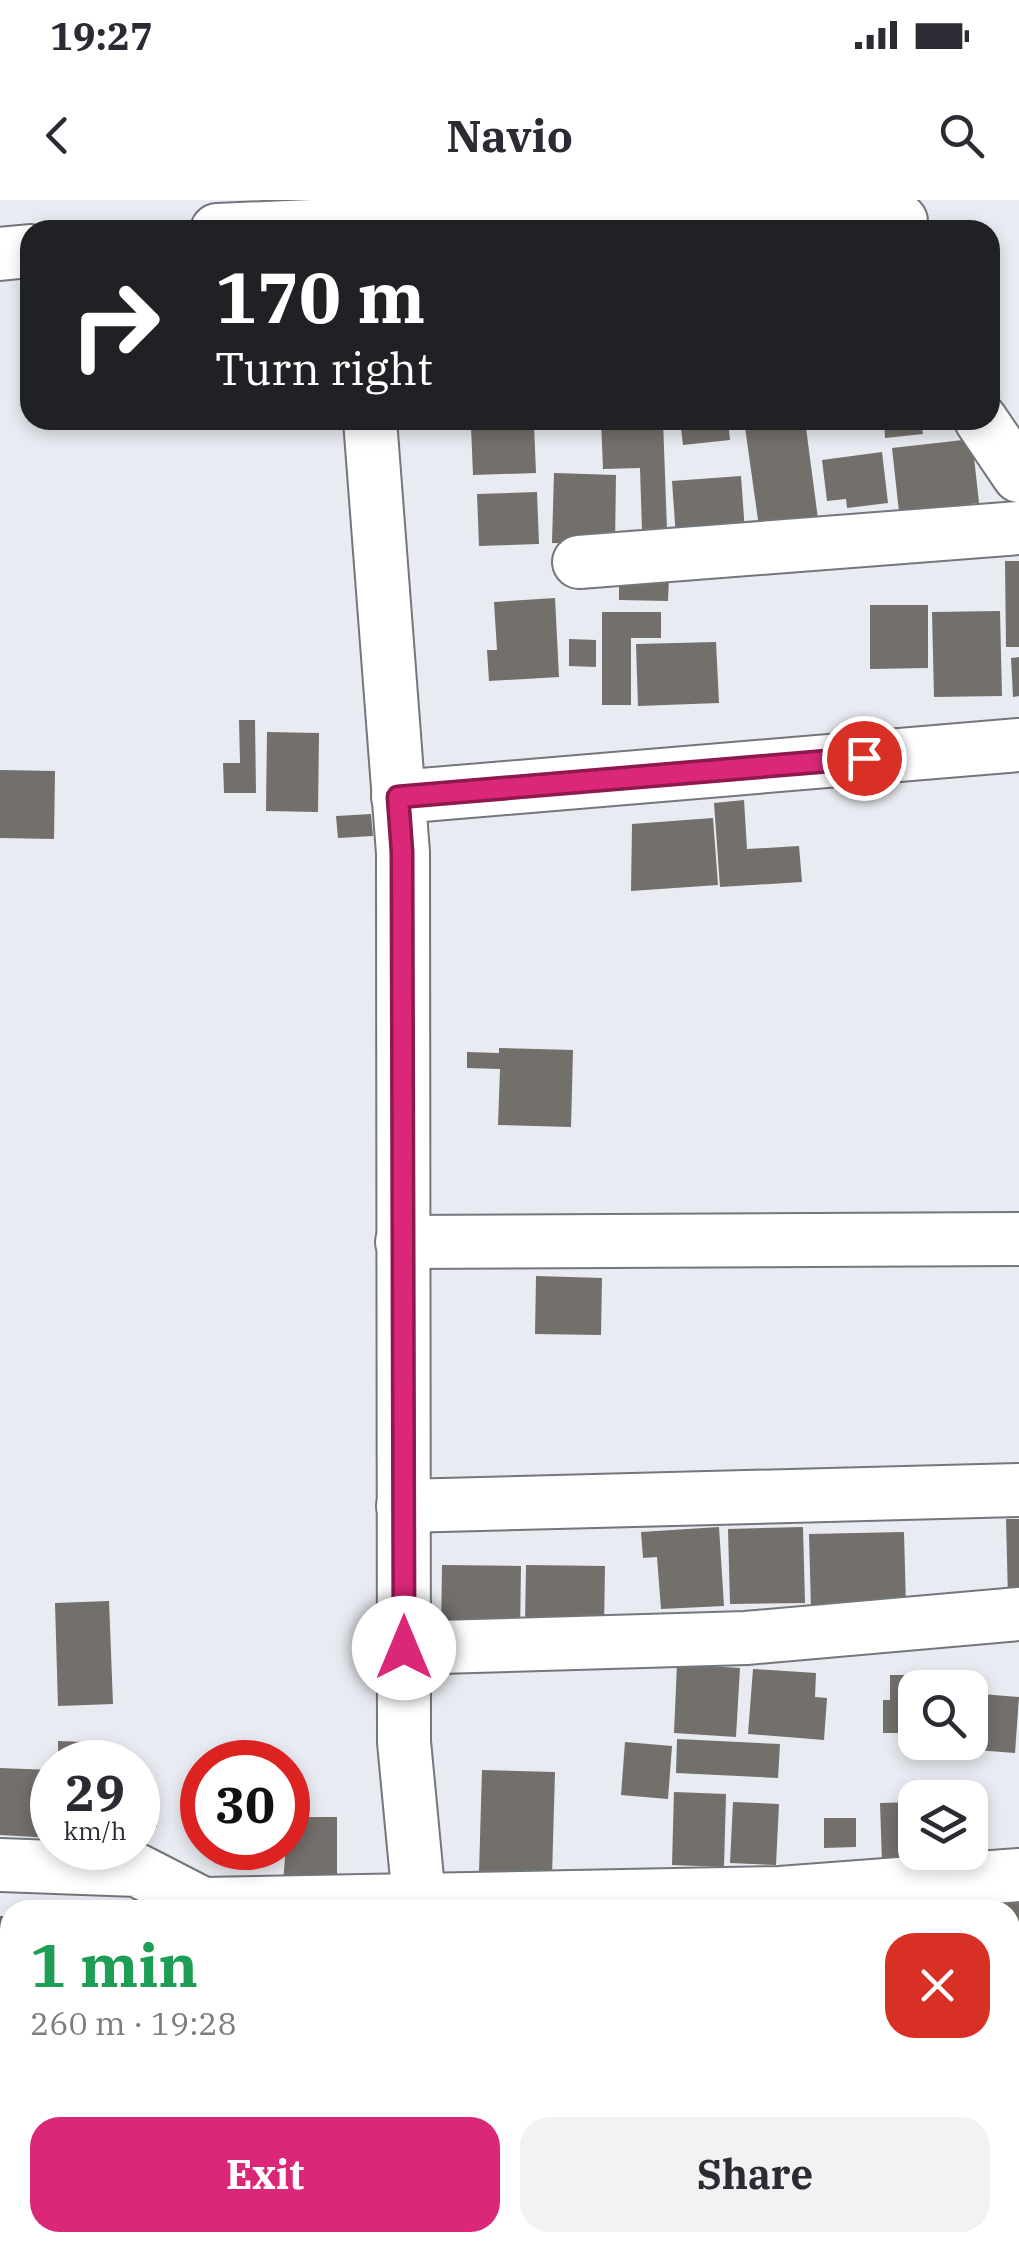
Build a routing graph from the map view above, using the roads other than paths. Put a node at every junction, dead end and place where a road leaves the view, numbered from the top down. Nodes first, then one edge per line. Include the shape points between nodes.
1 (898, 217) edge
2 (484, 220) edge
3 (371, 430) edge
4 (988, 430) edge
5 (1019, 476) edge
6 (1019, 528) edge
7 (579, 562) dead end
8 (1019, 745) edge
9 (398, 797) junction
10 (1019, 1240) edge
11 (402, 1242) junction
12 (1019, 1490) edge
13 (403, 1506) junction
14 (1019, 1614) edge
15 (404, 1648) junction
16 (0, 1865) edge
17 (1019, 1875) edge
18 (184, 1900) edge
19 (419, 1900) edge
20 (586, 1900) edge

1 - 2 street
3 - 9 street
4 - 5 street
6 - 7 street
8 - 9 street
9 - 11 street
10 - 11 street
11 - 13 street
12 - 13 street
13 - 15 street
14 - 15 street via 746,1638
15 - 19 street via 404,1742
16 - 18 street via 137,1870
17 - 20 street

